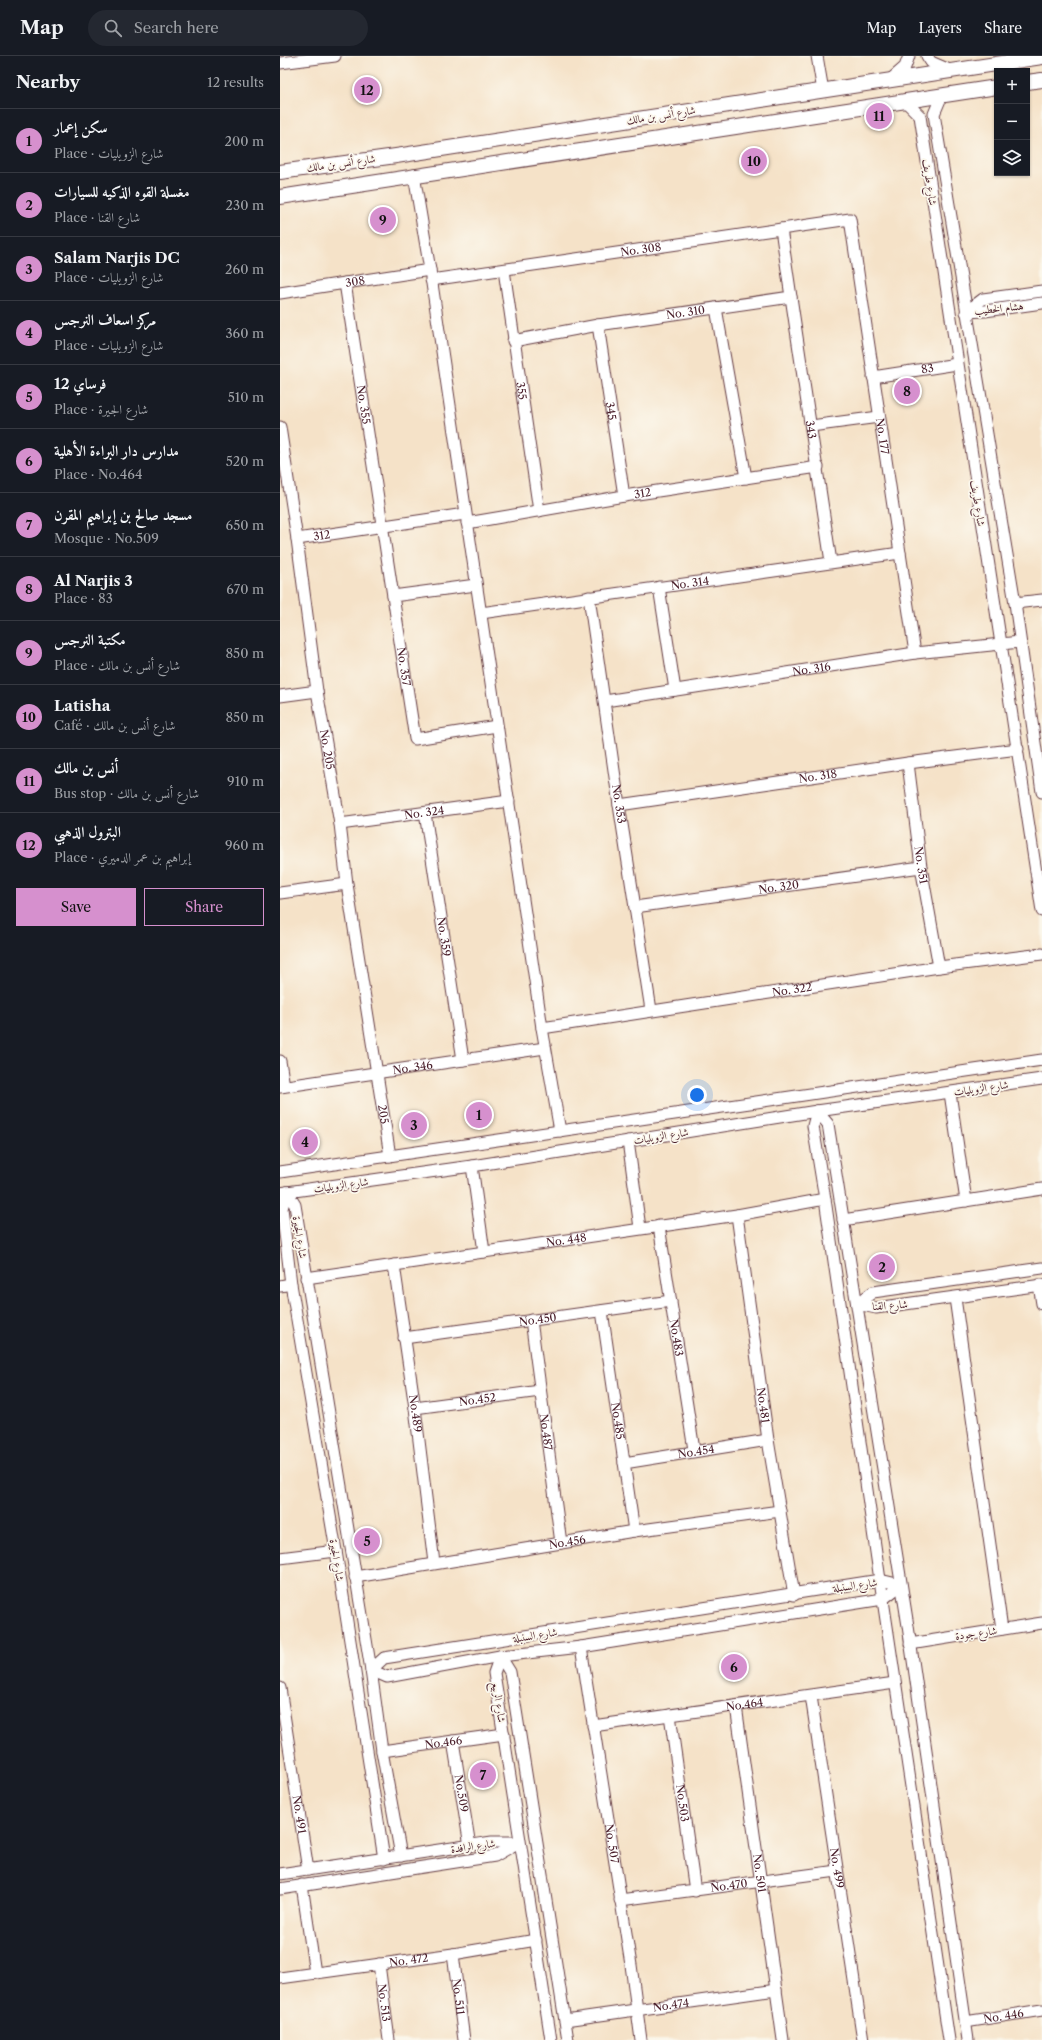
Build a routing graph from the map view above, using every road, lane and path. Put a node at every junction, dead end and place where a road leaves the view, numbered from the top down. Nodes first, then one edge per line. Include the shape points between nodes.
1 (335, 56) edge
2 (817, 56) edge
3 (909, 56) edge
4 (927, 56) edge
5 (1041, 56) edge
6 (304, 58) edge
7 (280, 64) edge
8 (952, 71) junction
9 (1042, 80) edge
10 (889, 81) junction
11 (1030, 82) edge
12 (994, 87) edge
13 (823, 91) junction
14 (942, 95) junction
15 (904, 100) junction
16 (280, 172) edge
17 (414, 175) junction
18 (280, 198) edge
19 (850, 219) joint
20 (781, 229) junction
21 (504, 270) junction
22 (431, 275) junction
23 (345, 283) junction
24 (1042, 291) edge
25 (280, 293) edge
26 (791, 297) junction
27 (1042, 303) edge
28 (716, 308) junction
29 (966, 312) junction
30 (598, 325) junction
31 (513, 341) junction
32 (957, 364) junction
33 (873, 377) junction
34 (879, 417) junction
35 (811, 426) junction
36 (280, 427) edge
37 (282, 456) edge
38 (818, 467) junction
39 (746, 478) junction
40 (624, 496) junction
41 (539, 511) junction
42 (466, 519) junction
43 (382, 526) junction
44 (297, 539) junction
45 (900, 553) junction
46 (831, 562) junction
47 (476, 585) junction
48 (659, 587) junction
49 (393, 596) junction
50 (589, 597) junction
51 (1042, 600) edge
52 (1015, 603) junction
53 (480, 613) junction
54 (1020, 642) junction
55 (1000, 644) junction
56 (915, 653) junction
57 (675, 690) junction
58 (317, 691) junction
59 (280, 696) edge
60 (605, 701) junction
61 (497, 726) junction
62 (1018, 749) junction
63 (908, 763) junction
64 (1040, 769) edge
65 (1042, 792) edge
66 (509, 801) junction
67 (618, 805) junction
68 (425, 813) junction
69 (340, 824) junction
70 (921, 867) junction
71 (347, 884) junction
72 (280, 893) edge
73 (635, 907) junction
74 (1042, 911) edge
75 (1042, 954) edge
76 (939, 967) junction
77 (651, 1010) junction
78 (542, 1028) junction
79 (545, 1048) junction
80 (463, 1060) junction
81 (1042, 1060) edge
82 (280, 1061) edge
83 (377, 1073) junction
84 (1042, 1079) edge
85 (282, 1086) edge
86 (950, 1093) junction
87 (817, 1111) junction
88 (560, 1131) junction
89 (628, 1141) junction
90 (390, 1156) junction
91 (472, 1166) junction
92 (280, 1172) edge
93 (1042, 1189) edge
94 (284, 1193) edge
95 (825, 1199) junction
96 (966, 1201) junction
97 (737, 1215) junction
98 (843, 1220) junction
99 (659, 1226) junction
100 (640, 1228) junction
101 (484, 1252) junction
102 (394, 1265) junction
103 (1042, 1268) edge
104 (306, 1278) junction
105 (286, 1285) edge
106 (1040, 1285) edge
107 (954, 1298) junction
108 (671, 1301) junction
109 (857, 1304) junction
110 (1042, 1304) edge
111 (602, 1311) junction
112 (531, 1320) junction
113 (404, 1338) junction
114 (540, 1391) junction
115 (415, 1408) junction
116 (768, 1440) junction
117 (694, 1450) junction
118 (624, 1462) junction
119 (780, 1510) junction
120 (634, 1531) junction
121 (561, 1543) junction
122 (336, 1551) junction
123 (280, 1558) edge
124 (434, 1563) junction
125 (355, 1577) junction
126 (880, 1580) junction
127 (901, 1585) junction
128 (794, 1595) junction
129 (883, 1599) junction
130 (1042, 1623) edge
131 (1002, 1629) junction
132 (910, 1644) junction
133 (581, 1647) junction
134 (500, 1656) junction
135 (371, 1670) junction
136 (895, 1683) junction
137 (280, 1688) edge
138 (810, 1696) junction
139 (736, 1706) junction
140 (670, 1715) junction
141 (593, 1726) junction
142 (504, 1734) junction
143 (453, 1741) junction
144 (382, 1751) junction
145 (519, 1842) junction
146 (470, 1846) junction
147 (401, 1856) junction
148 (384, 1859) junction
149 (308, 1870) junction
150 (837, 1871) junction
151 (280, 1874) edge
152 (762, 1881) junction
153 (302, 1885) junction
154 (280, 1888) edge
155 (695, 1891) junction
156 (620, 1900) junction
157 (536, 1940) junction
158 (453, 1954) junction
159 (379, 1964) junction
160 (315, 1973) junction
161 (280, 1978) edge
162 (776, 1990) junction
163 (637, 2010) junction
164 (1042, 2010) edge
165 (565, 2020) junction
166 (965, 2022) junction
167 (390, 2040) edge
168 (464, 2040) edge
169 (551, 2040) edge
170 (568, 2040) edge
171 (641, 2040) edge
172 (783, 2040) edge
173 (863, 2040) edge
174 (949, 2040) edge
175 (968, 2040) edge

1 - 6 street
2 - 13 street
3 - 10 street via 905,67
4 - 8 street via 930,62
5 - 8 main road, شارع أنس بن مالك
6 - 7 street
8 - 10 main road, شارع أنس بن مالك
9 - 11 main road
10 - 13 main road, شارع أنس بن مالك
12 - 14 main road, شارع أنس بن مالك
13 - 16 main road, شارع أنس بن مالك
14 - 15 main road, شارع أنس بن مالك
14 - 29 street, شارع طريف via 934,114
15 - 17 main road, شارع أنس بن مالك
15 - 32 street, شارع طريف via 920,116
17 - 18 main road, شارع أنس بن مالك
17 - 22 street
19 - 20 street, No. 308
19 - 33 street, No. 177
20 - 21 street, No. 308
20 - 26 street
21 - 22 street, No. 308
21 - 31 street, 355
22 - 23 street, 308
22 - 42 street
23 - 25 street, 308
23 - 43 street, No. 355
24 - 29 street, هشام الخطيب via 983,299
26 - 28 street, No. 310
26 - 35 street, 343
27 - 29 street, هشام الخطيب
28 - 30 street, No. 310
28 - 39 street
29 - 52 street, شارع طريف
30 - 31 street, No. 310
30 - 40 street, 345
31 - 41 street, 355
32 - 33 street, 83
32 - 55 street, شارع طريف
33 - 34 street, No. 177
34 - 35 street
34 - 45 street, No. 177
35 - 38 street, 343
36 - 37 street, No. 205
37 - 44 street, No. 205
38 - 39 street, 312
38 - 46 street, 343
39 - 40 street, 312
40 - 41 street, 312
41 - 42 street, 312
42 - 43 street, 312
42 - 47 street
43 - 44 street, 312
43 - 49 street, No. 355
44 - 58 street, No. 205
45 - 46 street, No. 314
45 - 56 street, No. 177
46 - 48 street, No. 314
47 - 49 street
47 - 53 street
48 - 50 street, No. 314
48 - 57 street
49 - 61 street, No. 357 via 415,739
50 - 53 street, No. 314
50 - 60 street, No. 353
51 - 52 street
52 - 54 street, شارع طريف
53 - 61 street
54 - 55 street, No. 316
54 - 64 street, شارع طريف
55 - 56 street, No. 316
55 - 62 street, شارع طريف
56 - 57 street, No. 316
57 - 60 street, No. 316
58 - 59 street
58 - 69 street, No. 205
60 - 67 street, No. 353
61 - 66 street
62 - 63 street, No. 318
62 - 74 street, شارع طريف
63 - 67 street, No. 318
63 - 70 street, No. 351
64 - 65 street, شارع طريف
66 - 68 street, No. 324
66 - 78 street
67 - 73 street, No. 353
68 - 69 street, No. 324
68 - 80 street, No. 359
69 - 71 street, No. 205
70 - 73 street, No. 320
70 - 76 street, No. 351
71 - 72 street
71 - 83 street, No. 205
73 - 77 street, No. 353
75 - 76 street, No. 322
76 - 77 street, No. 322
77 - 78 street, No. 322
78 - 79 street
79 - 80 street, No. 346
79 - 88 street
80 - 83 street, No. 346
81 - 88 street, شارع الزويليات
82 - 85 street
83 - 85 street, No. 346
83 - 90 street, 205
84 - 86 street, شارع الزويليات
86 - 87 street, شارع الزويليات
86 - 96 street
87 - 89 street, شارع الزويليات
87 - 95 street via 813,1126
87 - 98 street via 828,1124
88 - 90 street, شارع الزويليات
89 - 91 street, شارع الزويليات
89 - 100 street
90 - 92 street, شارع الزويليات
91 - 94 street, شارع الزويليات
91 - 101 street
93 - 96 street
94 - 104 street, شارع الجيرة via 295,1205
94 - 105 street, شارع الجيرة via 282,1208
95 - 97 street, No. 448
95 - 126 street
96 - 98 street
97 - 99 street, No. 448
97 - 116 street, No.481
98 - 109 street
99 - 100 street, No. 448
99 - 108 street, No.483
100 - 101 street, No. 448
101 - 102 street, No. 448
102 - 104 street, No. 448
102 - 113 street, No.489
103 - 109 street, شارع القنا via 873,1292
104 - 125 street, شارع الجيرة
105 - 122 street, شارع الجيرة
106 - 107 street, شارع القنا
106 - 110 street
107 - 109 street, شارع القنا via 876,1308
107 - 131 street
108 - 111 street, No.450
108 - 117 street, No.483
109 - 127 street
111 - 112 street, No.450
111 - 118 street, No.485
112 - 113 street, No.450
112 - 114 street, No.487
113 - 115 street, No.489
114 - 115 street, No.452
114 - 121 street, No.487
115 - 124 street, No.489
116 - 117 street, No.454
116 - 119 street, No.481
117 - 118 street, No.454
118 - 120 street, No.485
119 - 120 street, No.456
119 - 128 street, No.481
120 - 121 street, No.456
121 - 124 street, No.456
122 - 123 street
122 - 148 street, شارع الجيرة
124 - 125 street, No.456
125 - 135 street, شارع الجيرة
126 - 127 street, شارع السنبلة
126 - 128 street, شارع السنبلة
126 - 129 street
127 - 129 street, شارع السنبلة
127 - 132 street
128 - 135 street, شارع السنبلة via 384,1658
129 - 133 street, شارع السنبلة
129 - 136 street
130 - 131 street, شارع جودة
131 - 132 street, شارع جودة
132 - 166 street
133 - 134 street, شارع السنبلة
133 - 141 street, No. 507
134 - 135 street, شارع السنبلة via 387,1677
134 - 142 street, شارع الربيع via 494,1673
134 - 165 street, شارع الربيع via 510,1672
135 - 144 street, شارع الجيرة
136 - 138 street, No.464
136 - 174 street
137 - 149 street, No. 491
138 - 139 street, No.464
138 - 150 street, No. 499
139 - 140 street, No.464
139 - 152 street, No. 501
140 - 141 street, No.464
140 - 155 street, No.503
141 - 156 street, No. 507
142 - 143 street, No.466
142 - 145 street, شارع الربيع
143 - 144 street, No.466
143 - 146 street, No.509
144 - 147 street, شارع الجيرة
145 - 146 street, شارع الرافدة via 492,1842
145 - 153 street, شارع الرافدة via 495,1856
145 - 157 street, شارع الربيع
146 - 147 street, شارع الرافدة
147 - 148 street, شارع الرافدة
148 - 149 street, شارع الرافدة
149 - 151 street, شارع الرافدة
150 - 152 street, No.470
150 - 173 street, No. 499
152 - 155 street, No.470
152 - 162 street, No. 501
153 - 154 street, شارع الرافدة
153 - 160 street
155 - 156 street, No.470
156 - 163 street, No. 507
157 - 158 street, No. 472
157 - 169 street, شارع الربيع
158 - 159 street, No. 472
158 - 168 street, No. 511
159 - 160 street, No. 472
159 - 167 street, No. 513
160 - 161 street, No. 472
162 - 163 street, No.474
162 - 172 street, No. 501
163 - 165 street, No.474
163 - 171 street, No. 507
164 - 166 street, No. 446
165 - 170 street, شارع الربيع
166 - 175 street

